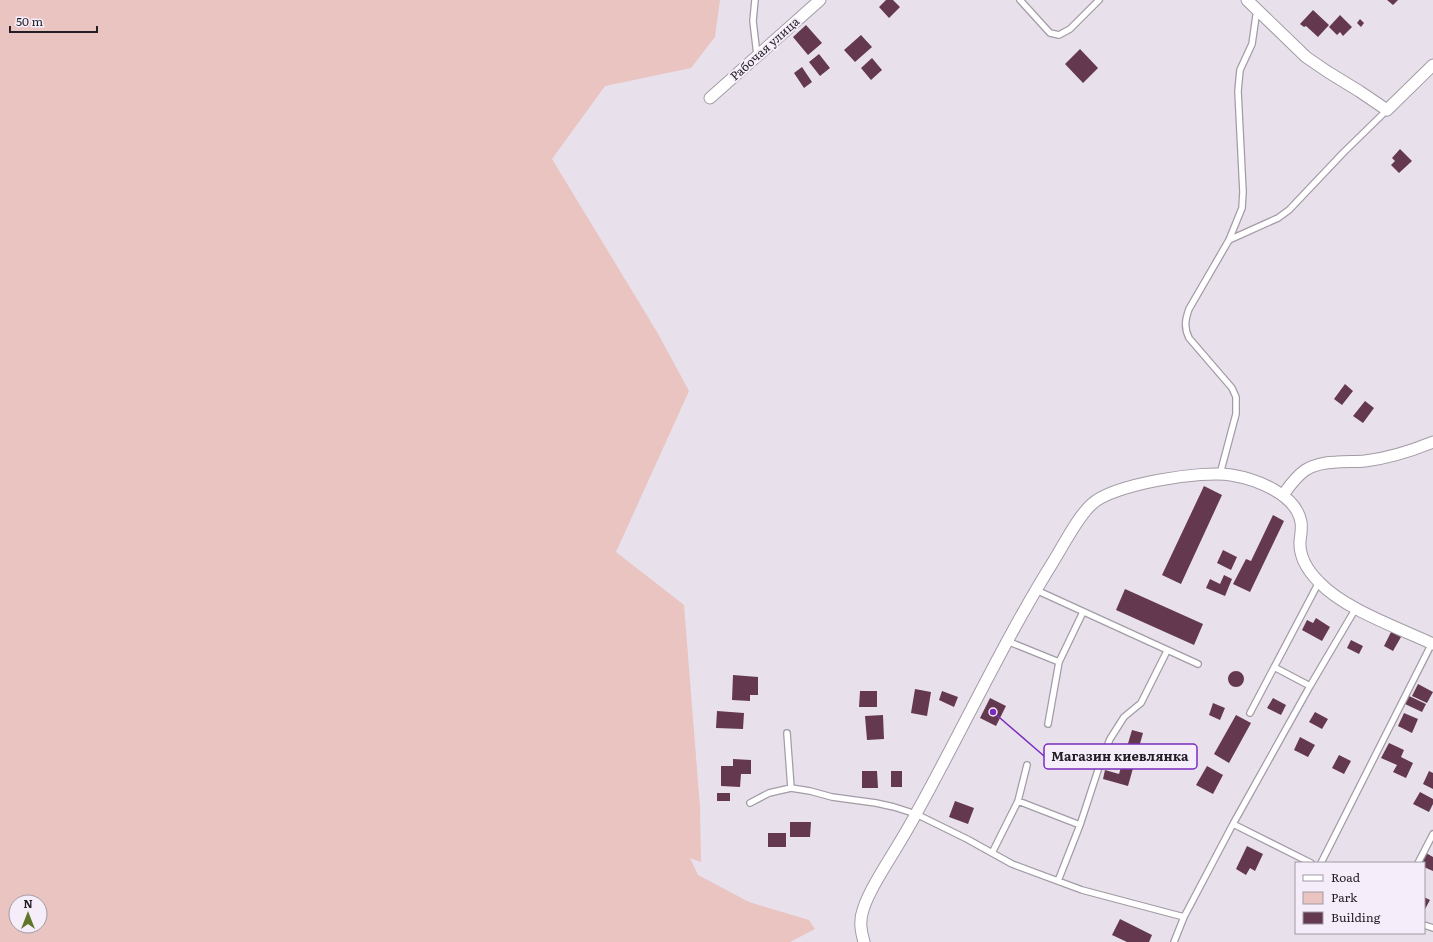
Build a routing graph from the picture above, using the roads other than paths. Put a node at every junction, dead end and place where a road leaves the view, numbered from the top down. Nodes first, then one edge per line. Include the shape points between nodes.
1 (755, 0) edge
2 (820, 0) edge
3 (1020, 0) edge
4 (1099, 0) edge
5 (1247, 0) edge
6 (1256, 6) edge
7 (757, 56) junction
8 (1433, 64) edge
9 (710, 98) dead end
10 (1387, 110) junction
11 (1229, 240) junction
12 (1433, 442) edge
13 (1220, 474) junction
14 (1283, 495) junction
15 (1319, 582) junction
16 (1036, 590) junction
17 (1356, 608) junction
18 (1083, 612) junction
19 (1007, 641) junction
20 (1432, 643) edge
21 (1167, 651) junction
22 (1059, 662) junction
23 (1198, 664) dead end
24 (1274, 667) junction
25 (1310, 686) junction
26 (1250, 713) dead end
27 (1048, 724) dead end
28 (787, 733) dead end
29 (1028, 765) dead end
30 (791, 788) junction
31 (1018, 802) junction
32 (750, 803) dead end
33 (916, 814) junction
34 (1233, 824) junction
35 (1080, 825) junction
36 (1433, 834) edge
37 (992, 853) junction
38 (1309, 862) edge
39 (1322, 862) edge
40 (1419, 862) edge
41 (1058, 881) junction
42 (1184, 917) junction
43 (864, 942) edge
44 (1174, 942) edge

1 - 7 lane via 752,21
2 - 7 street, Рабочая улица
3 - 4 lane via 1050,33 1059,35 1070,29
5 - 6 street
6 - 10 street via 1306,57
6 - 11 lane via 1252,44 1240,70 1238,91 1242,208
7 - 9 street, Рабочая улица
8 - 10 street
10 - 11 lane via 1289,210 1278,218
11 - 13 lane via 1185,320 1188,338 1232,388 1236,397 1236,414
12 - 14 street via 1394,456 1374,460 1318,464 1305,470
13 - 14 street via 1258,482
13 - 16 street via 1175,477 1124,489 1092,503
14 - 15 street via 1299,514 1302,530 1301,554 1305,564
15 - 17 street
15 - 24 lane
16 - 18 lane
16 - 19 street
17 - 20 street
17 - 25 lane
18 - 21 lane
18 - 22 lane
19 - 22 lane
19 - 33 street
20 - 39 lane
21 - 23 lane
21 - 35 lane via 1141,703 1124,717 1110,740
22 - 27 lane
24 - 25 lane
24 - 26 lane
25 - 34 lane
28 - 30 lane
29 - 31 lane
30 - 32 lane via 769,792
30 - 33 lane via 882,804
31 - 35 lane
31 - 37 lane
33 - 37 lane
33 - 43 street via 869,893 860,926
34 - 38 lane
34 - 42 lane
35 - 41 lane
36 - 40 lane
37 - 41 lane via 1012,864
41 - 42 lane via 1089,892
42 - 44 lane

